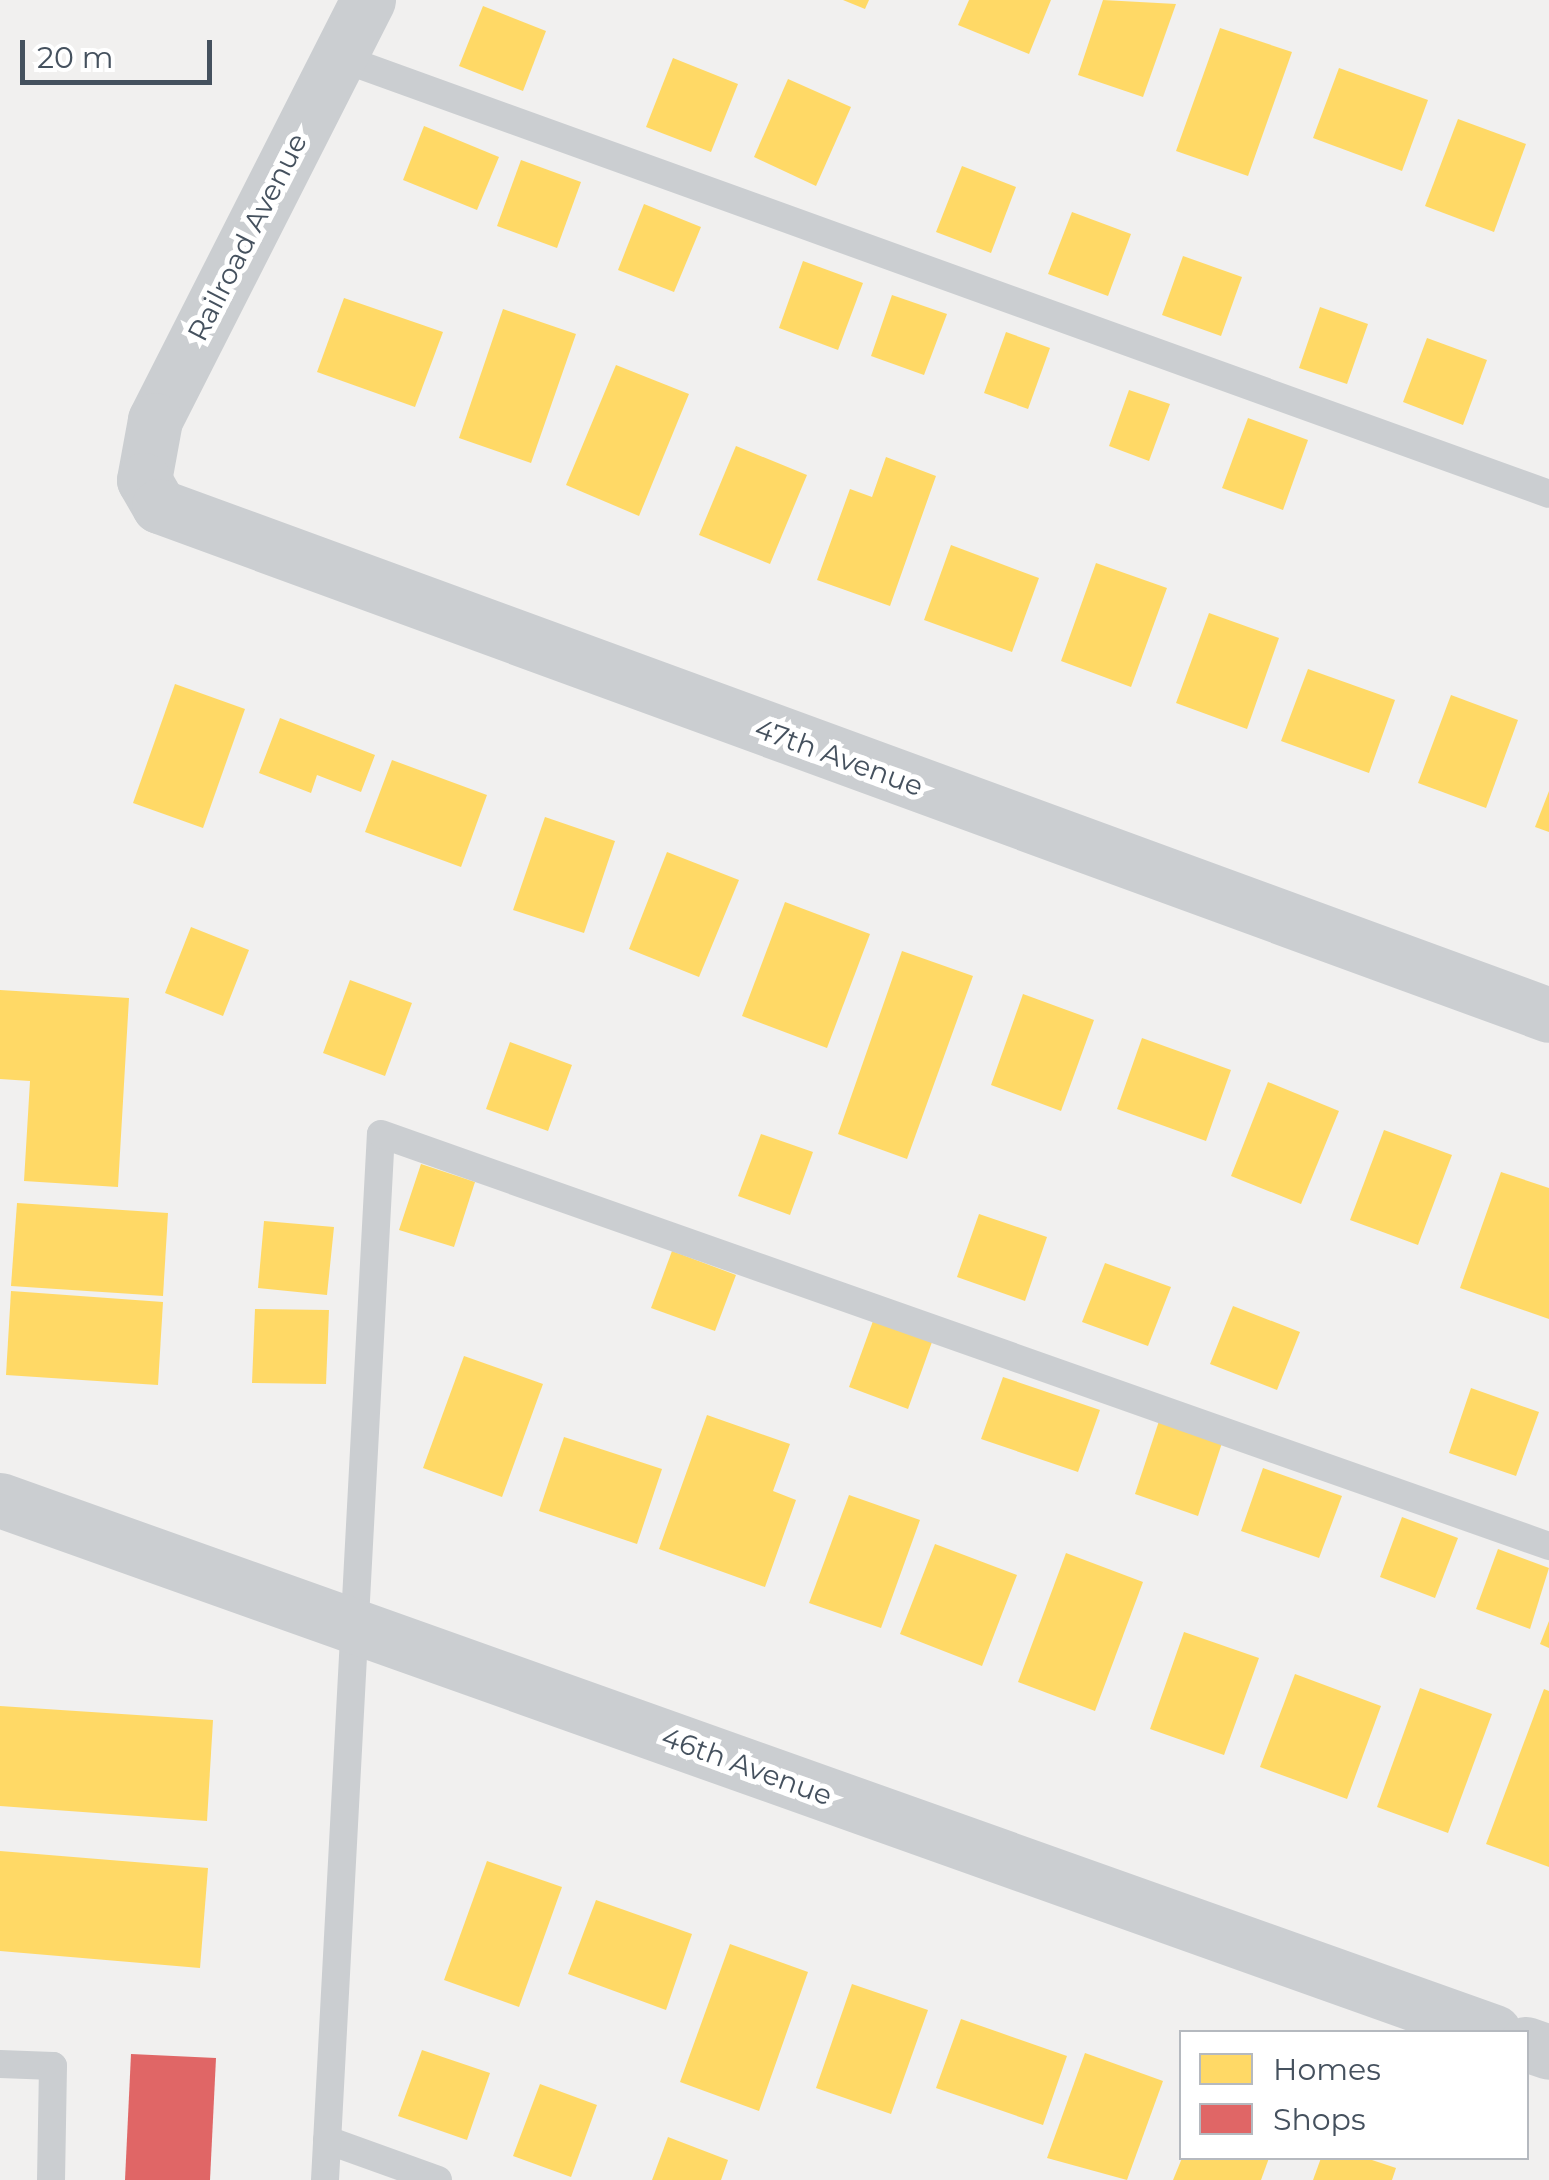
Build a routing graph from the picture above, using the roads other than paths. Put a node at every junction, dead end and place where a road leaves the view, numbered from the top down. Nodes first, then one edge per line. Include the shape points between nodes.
1 (368, 0) edge
2 (338, 57) junction
3 (144, 480) joint
4 (1549, 494) edge
5 (1549, 1015) edge
6 (0, 1500) edge
7 (1549, 1546) edge
8 (350, 1624) junction
9 (1488, 2030) edge
10 (0, 2064) edge
11 (327, 2140) junction
12 (51, 2180) edge
13 (325, 2180) edge
14 (438, 2180) edge

1 - 2 street, Railroad Avenue
2 - 3 street, Railroad Avenue via 154,420
2 - 4 lane
3 - 5 street, 47th Avenue via 160,506 197,524
6 - 8 street, 46th Avenue
7 - 8 lane via 381,1134
8 - 9 street, 46th Avenue
8 - 11 lane
10 - 12 lane via 53,2066
11 - 13 lane
11 - 14 lane

